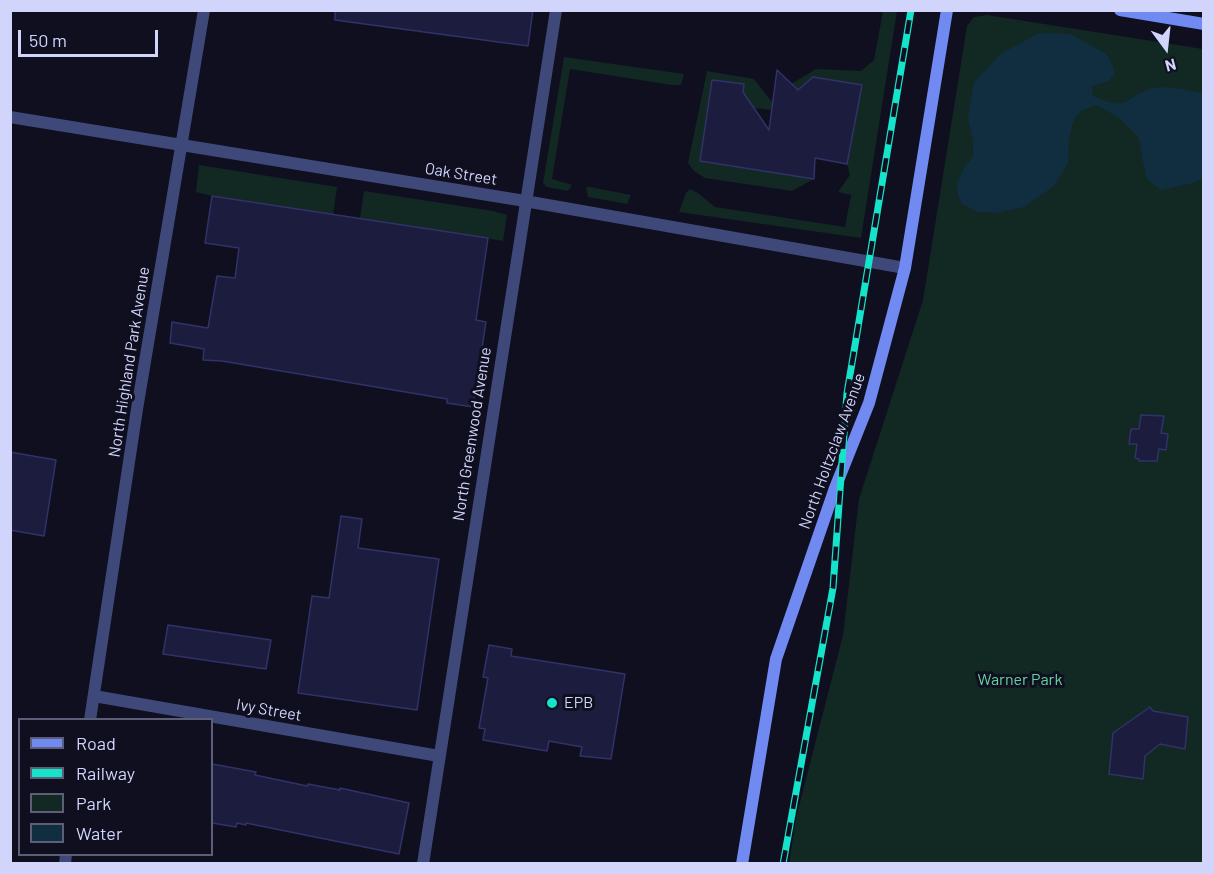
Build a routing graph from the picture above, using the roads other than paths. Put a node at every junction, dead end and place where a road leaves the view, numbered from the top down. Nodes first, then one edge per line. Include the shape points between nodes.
1 (204, 10) edge
2 (556, 10) edge
3 (946, 10) edge
4 (1120, 10) edge
5 (1203, 24) edge
6 (10, 117) edge
7 (183, 144) junction
8 (525, 201) junction
9 (905, 268) junction
10 (94, 696) junction
11 (90, 718) edge
12 (439, 756) junction
13 (423, 864) edge
14 (742, 864) edge

1 - 7 street, North Highland Park Avenue
2 - 8 street, North Greenwood Avenue
3 - 9 main road, North Holtzclaw Avenue
4 - 5 main road
6 - 7 street, Oak Street
7 - 8 street, Oak Street
7 - 10 street, North Highland Park Avenue via 137,409
8 - 9 street, Oak Street
8 - 12 street, North Greenwood Avenue
9 - 14 main road, North Holtzclaw Avenue via 869,403 776,659
10 - 11 street, North Highland Park Avenue
10 - 12 street, Ivy Street
12 - 13 street, North Greenwood Avenue

